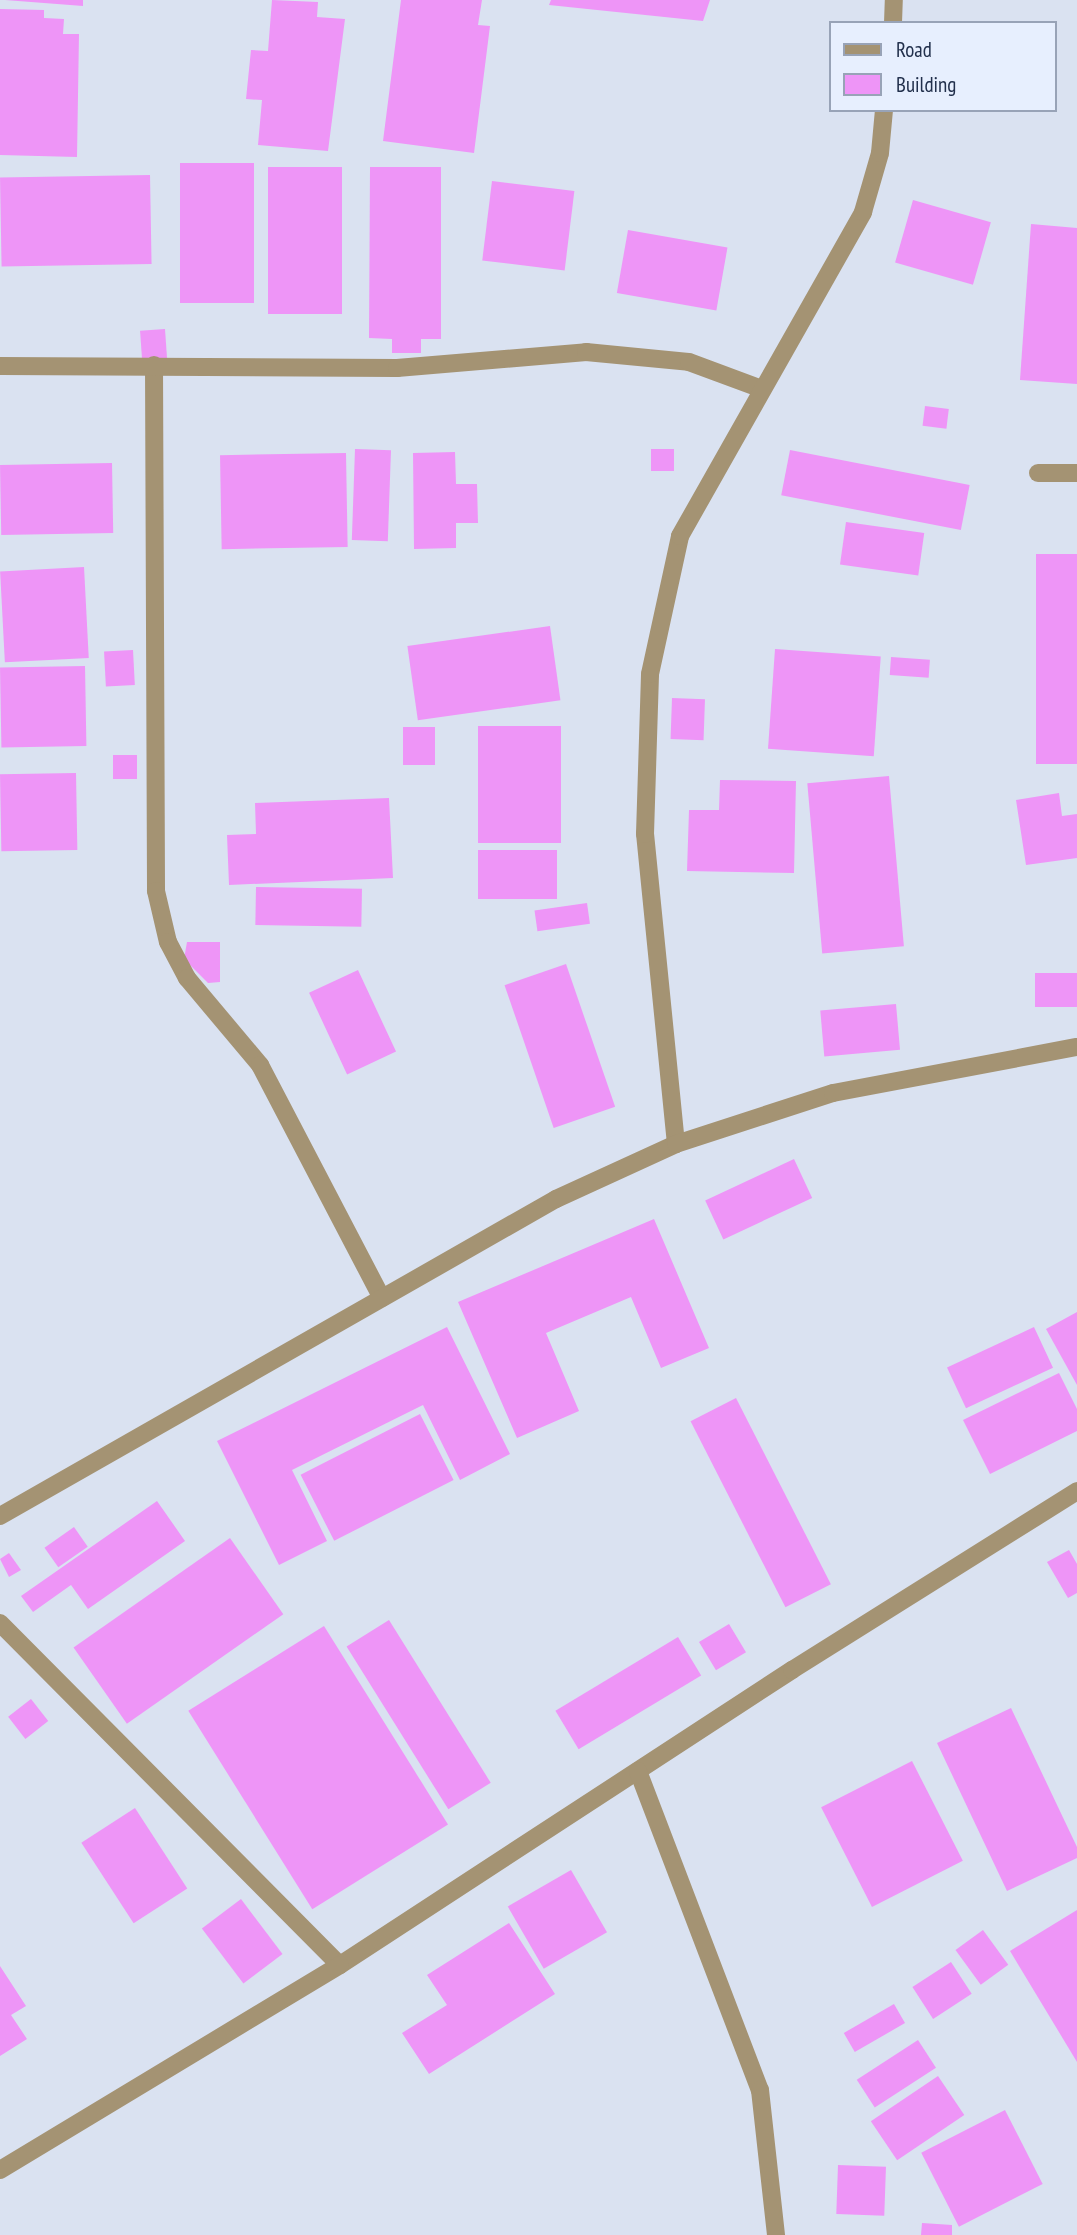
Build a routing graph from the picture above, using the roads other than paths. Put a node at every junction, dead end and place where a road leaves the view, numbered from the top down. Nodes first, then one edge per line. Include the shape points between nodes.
1 (894, 0) edge
2 (893, 21) edge
3 (884, 112) edge
4 (154, 365) junction
5 (0, 366) edge
6 (762, 389) junction
7 (1038, 473) dead end
8 (1077, 473) edge
9 (1077, 1047) edge
10 (676, 1143) junction
11 (382, 1298) junction
12 (1077, 1491) edge
13 (0, 1516) edge
14 (0, 1623) edge
15 (638, 1771) junction
16 (341, 1965) junction
17 (0, 2170) edge
18 (776, 2235) edge

1 - 2 street
3 - 6 street via 880,153 863,212
4 - 5 street
4 - 6 street via 397,368 586,352 689,362
4 - 11 street via 158,768 154,845 168,942 187,978 260,1065
6 - 10 street via 680,537 650,674 645,834
7 - 8 street
9 - 10 street via 833,1093
10 - 11 street via 556,1199
11 - 13 street
12 - 15 street
14 - 16 street
15 - 16 street
15 - 18 street via 760,2090
16 - 17 street

